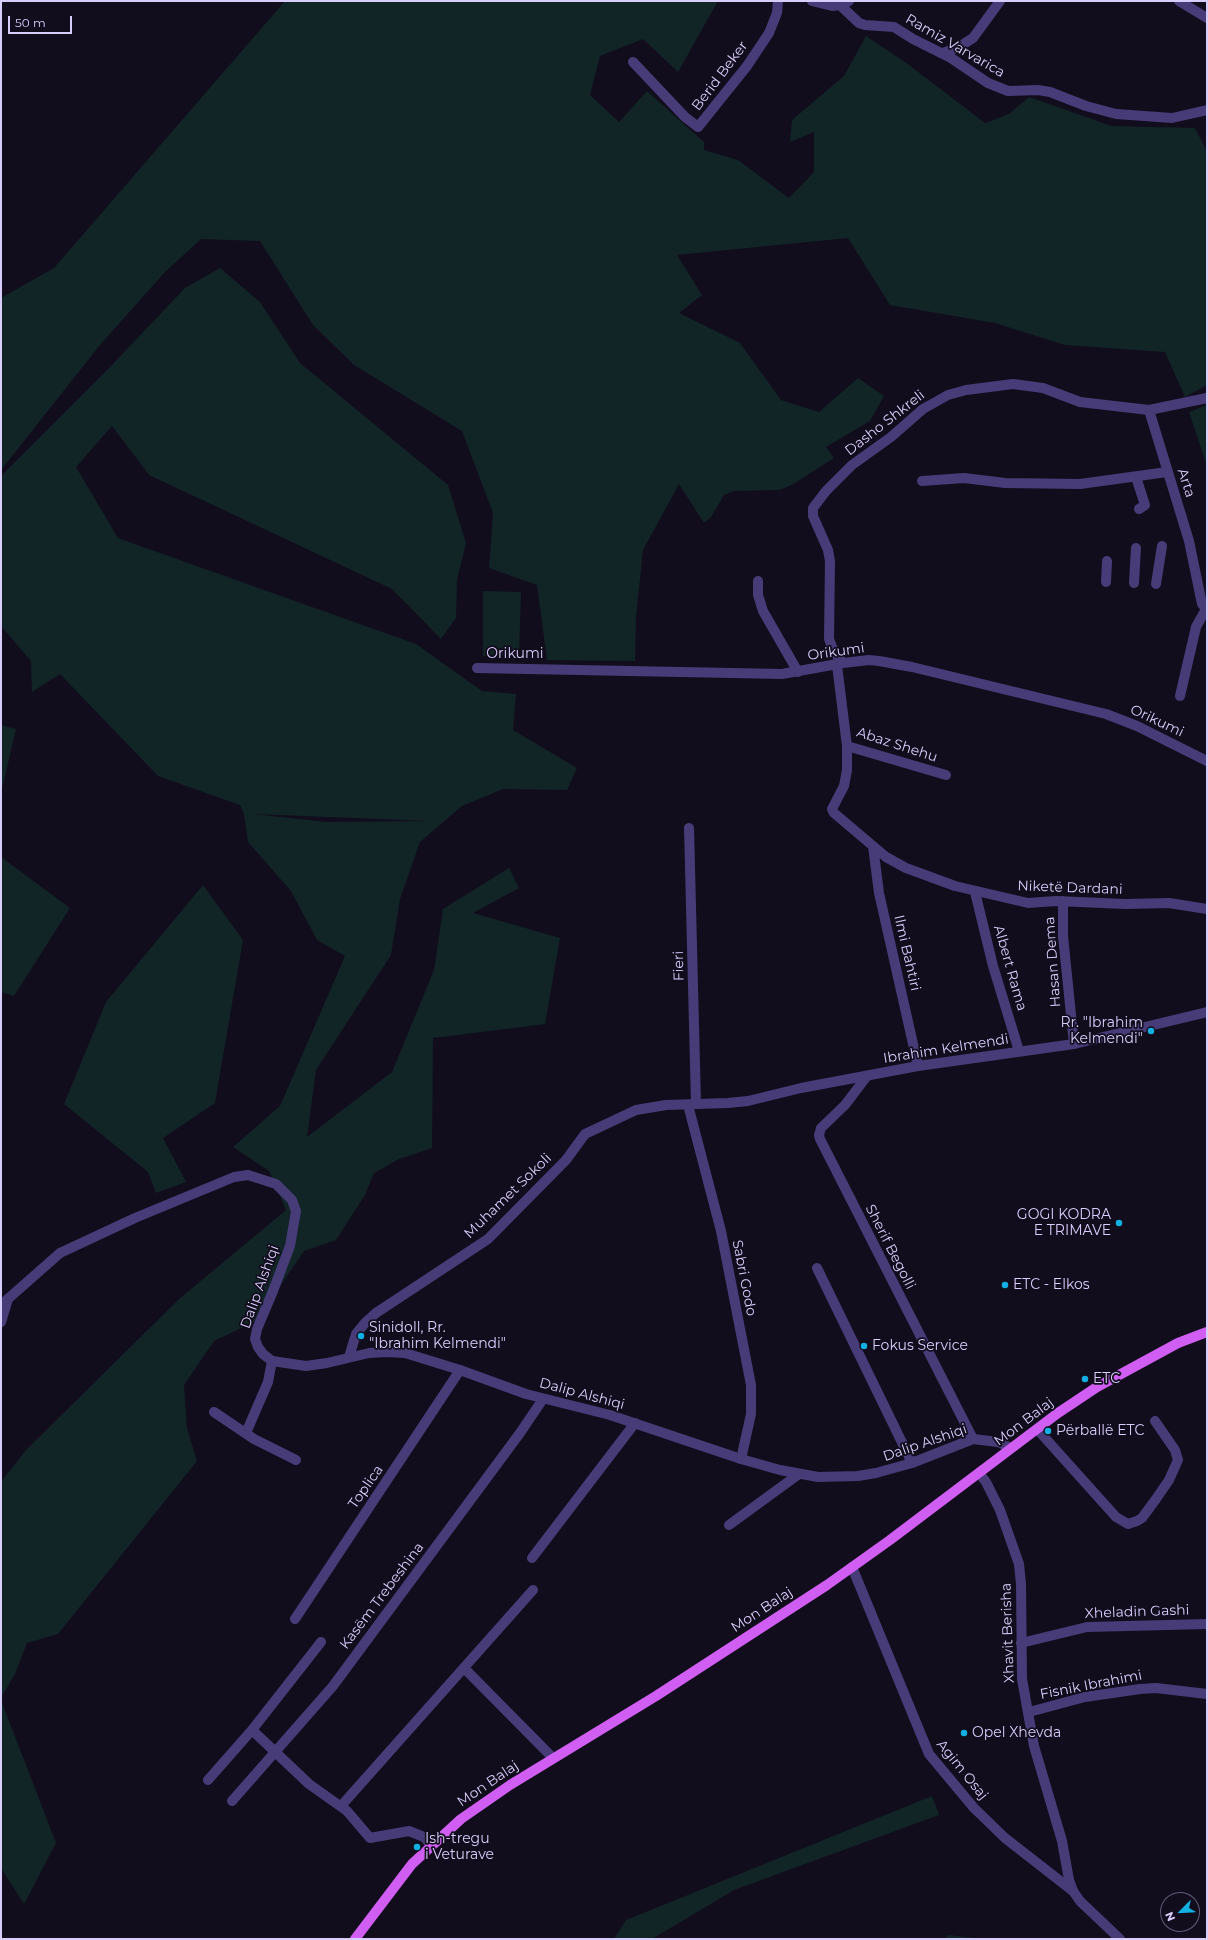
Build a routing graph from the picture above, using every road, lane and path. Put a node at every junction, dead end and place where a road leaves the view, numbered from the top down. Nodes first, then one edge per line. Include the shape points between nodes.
1 (778, 1) edge
2 (812, 1) edge
3 (1000, 1) edge
4 (1179, 1) edge
5 (844, 3) edge
6 (1191, 5) edge
7 (1207, 18) edge
8 (943, 53) junction
9 (633, 62) dead end
10 (1207, 110) edge
11 (1207, 398) edge
12 (1149, 410) junction
13 (1167, 472) junction
14 (1136, 477) junction
15 (922, 481) dead end
16 (1138, 509) dead end
17 (1162, 546) dead end
18 (1136, 548) dead end
19 (1107, 561) dead end
20 (758, 581) dead end
21 (1106, 582) dead end
22 (1134, 583) dead end
23 (1156, 584) dead end
24 (1206, 613) edge
25 (840, 664) junction
26 (477, 668) dead end
27 (798, 672) junction
28 (1180, 696) dead end
29 (848, 746) junction
30 (1207, 761) edge
31 (946, 776) dead end
32 (689, 828) dead end
33 (873, 846) junction
34 (975, 892) junction
35 (1063, 901) junction
36 (1207, 909) edge
37 (1207, 1012) edge
38 (1074, 1044) junction
39 (1019, 1051) junction
40 (918, 1066) junction
41 (867, 1076) junction
42 (692, 1104) junction
43 (817, 1268) dead end
44 (4, 1302) edge
45 (1, 1322) edge
46 (1207, 1332) edge
47 (349, 1357) junction
48 (272, 1361) junction
49 (460, 1370) junction
50 (543, 1398) junction
51 (214, 1412) dead end
52 (1155, 1421) dead end
53 (635, 1423) junction
54 (1037, 1429) junction
55 (246, 1433) junction
56 (973, 1439) junction
57 (1011, 1448) junction
58 (741, 1459) junction
59 (296, 1460) dead end
60 (912, 1463) junction
61 (979, 1473) junction
62 (800, 1474) junction
63 (729, 1525) dead end
64 (532, 1558) dead end
65 (852, 1568) junction
66 (533, 1590) dead end
67 (295, 1619) dead end
68 (1207, 1624) edge
69 (321, 1642) dead end
70 (1021, 1643) junction
71 (464, 1668) junction
72 (1207, 1694) edge
73 (1029, 1712) junction
74 (252, 1730) junction
75 (276, 1751) junction
76 (553, 1758) junction
77 (208, 1780) dead end
78 (232, 1801) dead end
79 (341, 1806) junction
80 (431, 1845) junction
81 (1073, 1891) junction
82 (355, 1939) edge
83 (1120, 1939) edge

1 - 9 street, Berid Beker via 777,13 769,33 747,66 698,127 685,117
2 - 5 street, Ramiz Varvarica via 825,5
3 - 8 street via 973,38 960,47
4 - 6 street
5 - 8 street, Ramiz Varvarica via 858,23 894,27
6 - 7 street
8 - 10 street, Ramiz Varvarica via 983,80 1008,91 1050,92 1116,114 1156,118
11 - 12 street, Dasho Shkreli
12 - 13 street, Arta
12 - 25 street, Dasho Shkreli via 1080,402 1053,391 1031,386 1003,385 966,390 948,395 928,406 852,465 816,502 812,512 828,550 829,639
13 - 14 street
13 - 24 street, Arta
14 - 15 street via 1080,484 964,478
14 - 16 street via 1146,506
17 - 23 street
18 - 22 street
19 - 21 street
20 - 27 street via 758,595 763,611
24 - 28 street via 1196,627
25 - 27 street, Orikumi
25 - 29 street, Abaz Shehu
25 - 30 street, Orikumi via 869,660 912,667 1106,714 1137,726
26 - 27 street, Orikumi via 763,674
29 - 31 street, Abaz Shehu
29 - 33 street, Niketë Dardani via 847,777 832,809 834,814
32 - 42 street, Fieri
33 - 34 street, Niketë Dardani via 906,868
33 - 40 street, Ilmi Bahtiri via 879,893
34 - 35 street, Niketë Dardani via 1028,903
34 - 39 street, Albert Rama via 993,966
35 - 36 street, Niketë Dardani via 1169,903
35 - 38 street, Hasan Dema via 1063,936
37 - 38 street, Ibrahim Kelmendi
38 - 39 street, Ibrahim Kelmendi
39 - 40 street, Ibrahim Kelmendi
40 - 41 street, Ibrahim Kelmendi
41 - 42 street, Ibrahim Kelmendi via 748,1101
41 - 56 street, Sherif Begolli via 845,1105 821,1128 820,1139
42 - 47 street, Muhamet Sokoli via 649,1106 585,1134 566,1160 488,1239 393,1301 365,1323 356,1334
42 - 58 street, Sabri Godo via 721,1231 751,1385 751,1414
43 - 60 street
44 - 45 street
44 - 48 street, Dalip Alshiqi via 60,1253 135,1218 234,1177 248,1175 276,1184 292,1200 296,1211 290,1246 255,1339 258,1347
46 - 54 main road, Mon Balaj via 1178,1343 1097,1387
47 - 48 street, Dalip Alshiqi via 306,1366
47 - 49 street, Dalip Alshiqi via 387,1352 405,1353
48 - 55 street via 268,1382
49 - 50 street, Dalip Alshiqi
49 - 67 street, Toplica
50 - 53 street, Dalip Alshiqi
50 - 75 street, Kasëm Trebeshina via 340,1677
51 - 55 street
52 - 54 street via 1175,1450 1178,1460 1170,1480 1142,1518 1128,1524 1116,1517
53 - 58 street, Dalip Alshiqi
53 - 64 street, Dalip Alshiqi
54 - 57 main road, Mon Balaj
55 - 59 street
56 - 57 street, Dalip Alshiqi via 998,1442
56 - 60 street, Dalip Alshiqi
57 - 61 main road, Mon Balaj
58 - 62 street, Dalip Alshiqi
60 - 62 street, Dalip Alshiqi via 858,1476 818,1477
61 - 65 main road, Mon Balaj
61 - 70 street, Xhavit Berisha via 1000,1510 1019,1564
62 - 63 street
65 - 76 main road, Mon Balaj via 656,1696
65 - 81 street, Agim Osaj via 929,1754 974,1808 1005,1838
66 - 71 street
68 - 70 street, Xheladin Gashi via 1087,1627
69 - 74 street
70 - 73 street, Xhavit Berisha via 1022,1679
71 - 76 street
71 - 79 street
72 - 73 street, Fisnik Ibrahimi via 1156,1688 1140,1689 1085,1698
73 - 81 street, Xhavit Berisha via 1034,1746 1062,1841
74 - 75 street
74 - 77 street
75 - 78 street, Kasëm Trebeshina
75 - 79 street via 309,1784
76 - 80 main road, Mon Balaj via 461,1819
79 - 80 street via 370,1838 409,1831 424,1837
80 - 82 main road, Mon Balaj via 412,1864
81 - 83 street, Agim Osaj via 1092,1915

